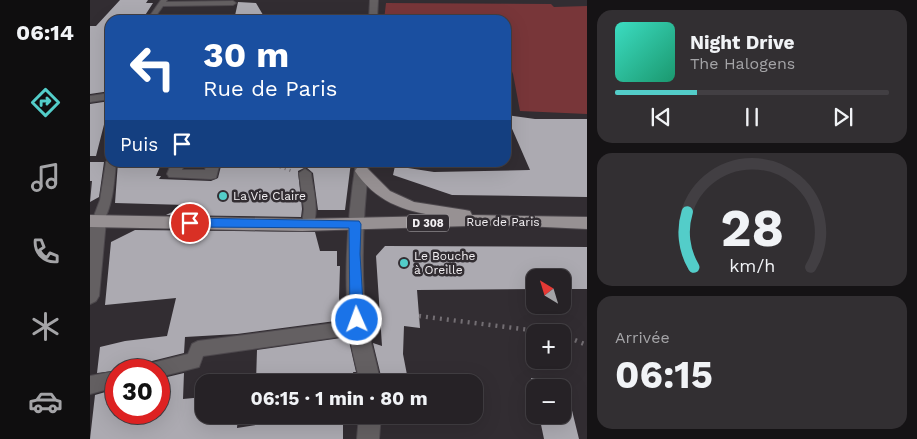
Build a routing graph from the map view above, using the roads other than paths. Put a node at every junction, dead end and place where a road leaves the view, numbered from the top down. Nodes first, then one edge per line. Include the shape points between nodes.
1 (374, 0) edge
2 (162, 2) edge
3 (233, 3) dead end
4 (153, 15) edge
5 (373, 15) edge
6 (105, 96) edge
7 (90, 98) edge
8 (110, 167) edge
9 (177, 167) edge
10 (213, 167) edge
11 (362, 167) edge
12 (305, 173) dead end
13 (501, 220) junction
14 (94, 221) edge
15 (308, 224) junction
16 (355, 224) junction
17 (587, 224) edge
18 (90, 296) edge
19 (358, 328) junction
20 (170, 366) edge
21 (368, 374) edge
22 (105, 382) edge
23 (90, 385) edge
24 (369, 424) edge
25 (368, 439) edge

1 - 5 street
2 - 3 lane
2 - 4 lane
6 - 7 lane
8 - 14 lane via 106,200
9 - 10 street via 174,174 210,176
11 - 13 main road via 385,194 411,207
11 - 16 street
12 - 15 lane via 310,209
13 - 16 main road, Rue de Paris / D 308
13 - 17 main road, Rue de Paris / D 308
14 - 15 main road, Rue de Paris / D 308
14 - 18 street
15 - 16 main road, Rue de Paris / D 308
16 - 19 street
19 - 20 lane via 198,349 193,361
19 - 21 street
22 - 23 lane
24 - 25 street

